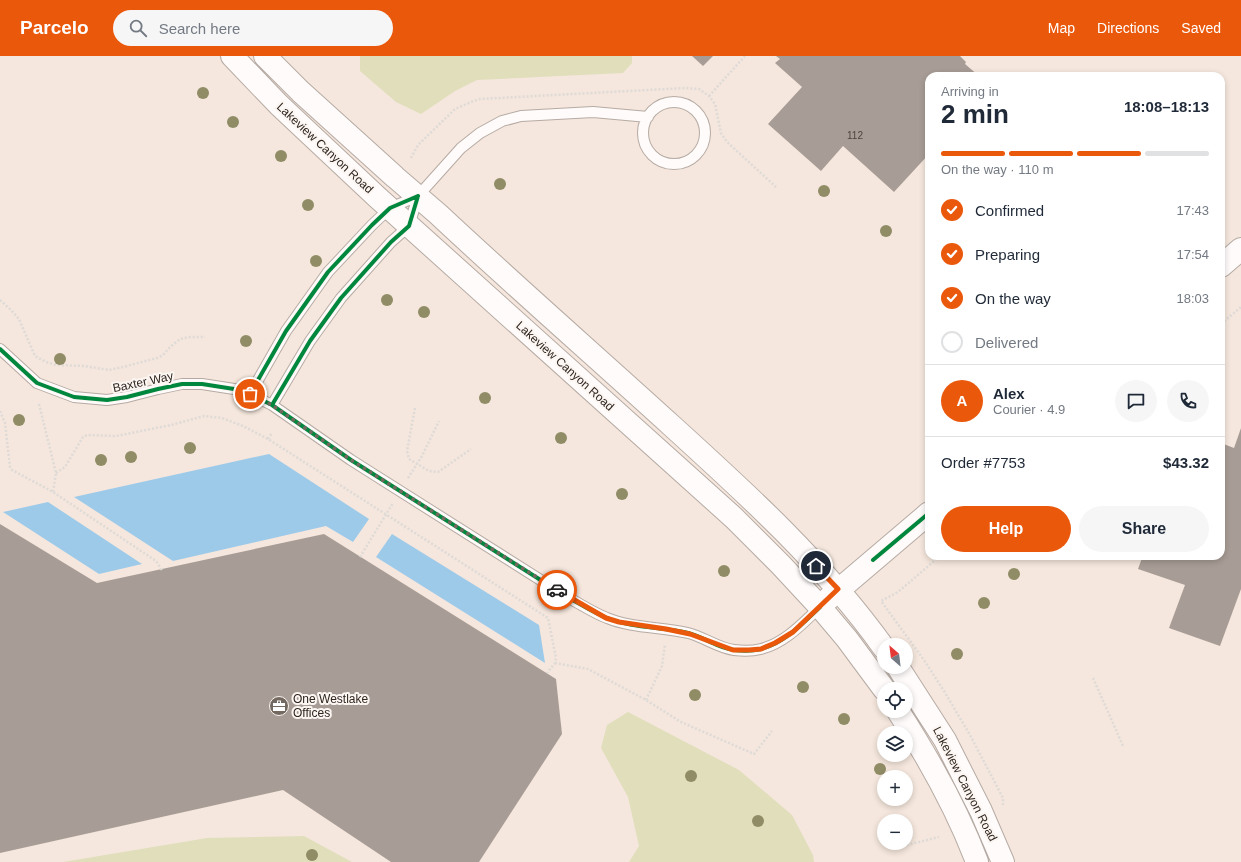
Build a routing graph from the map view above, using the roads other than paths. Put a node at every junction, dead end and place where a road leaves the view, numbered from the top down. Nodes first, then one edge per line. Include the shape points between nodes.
1 (232, 56) edge
2 (265, 56) edge
3 (648, 117) junction
4 (418, 196) junction
5 (390, 208) junction
6 (409, 226) junction
7 (1241, 249) edge
8 (1225, 263) edge
9 (0, 349) edge
10 (250, 394) junction
11 (272, 405) junction
12 (925, 516) edge
13 (838, 589) junction
14 (820, 607) junction
15 (877, 638) edge
16 (903, 674) edge
17 (879, 682) edge
18 (902, 718) edge
19 (977, 862) edge
20 (1003, 862) edge

1 - 5 street, Lakeview Canyon Road via 279,105
2 - 4 street, Lakeview Canyon Road via 301,92
3 - 3 lane via 655,109 674,102 694,109 700,116 705,136 697,155 679,164 669,164 651,154 643,136
3 - 4 lane via 593,112 521,116 502,121 480,133 461,148
4 - 5 lane
4 - 6 lane
4 - 13 street, Lakeview Canyon Road via 743,490
5 - 6 street, Lakeview Canyon Road
5 - 10 lane via 328,272 286,331
6 - 11 lane via 390,242 340,298 310,341
6 - 14 street, Lakeview Canyon Road via 734,518
7 - 8 street
9 - 10 lane, Baxter Way via 37,383 74,397 106,400 182,384 202,384
10 - 11 lane, Baxter Way
11 - 14 lane, Baxter Way via 351,460 606,618 690,634 733,650 761,649 793,632
12 - 13 street
13 - 14 street
13 - 15 street, Lakeview Canyon Road
14 - 17 street, Lakeview Canyon Road
16 - 20 street, Lakeview Canyon Road via 945,740 981,811
18 - 19 street, Lakeview Canyon Road via 948,797

